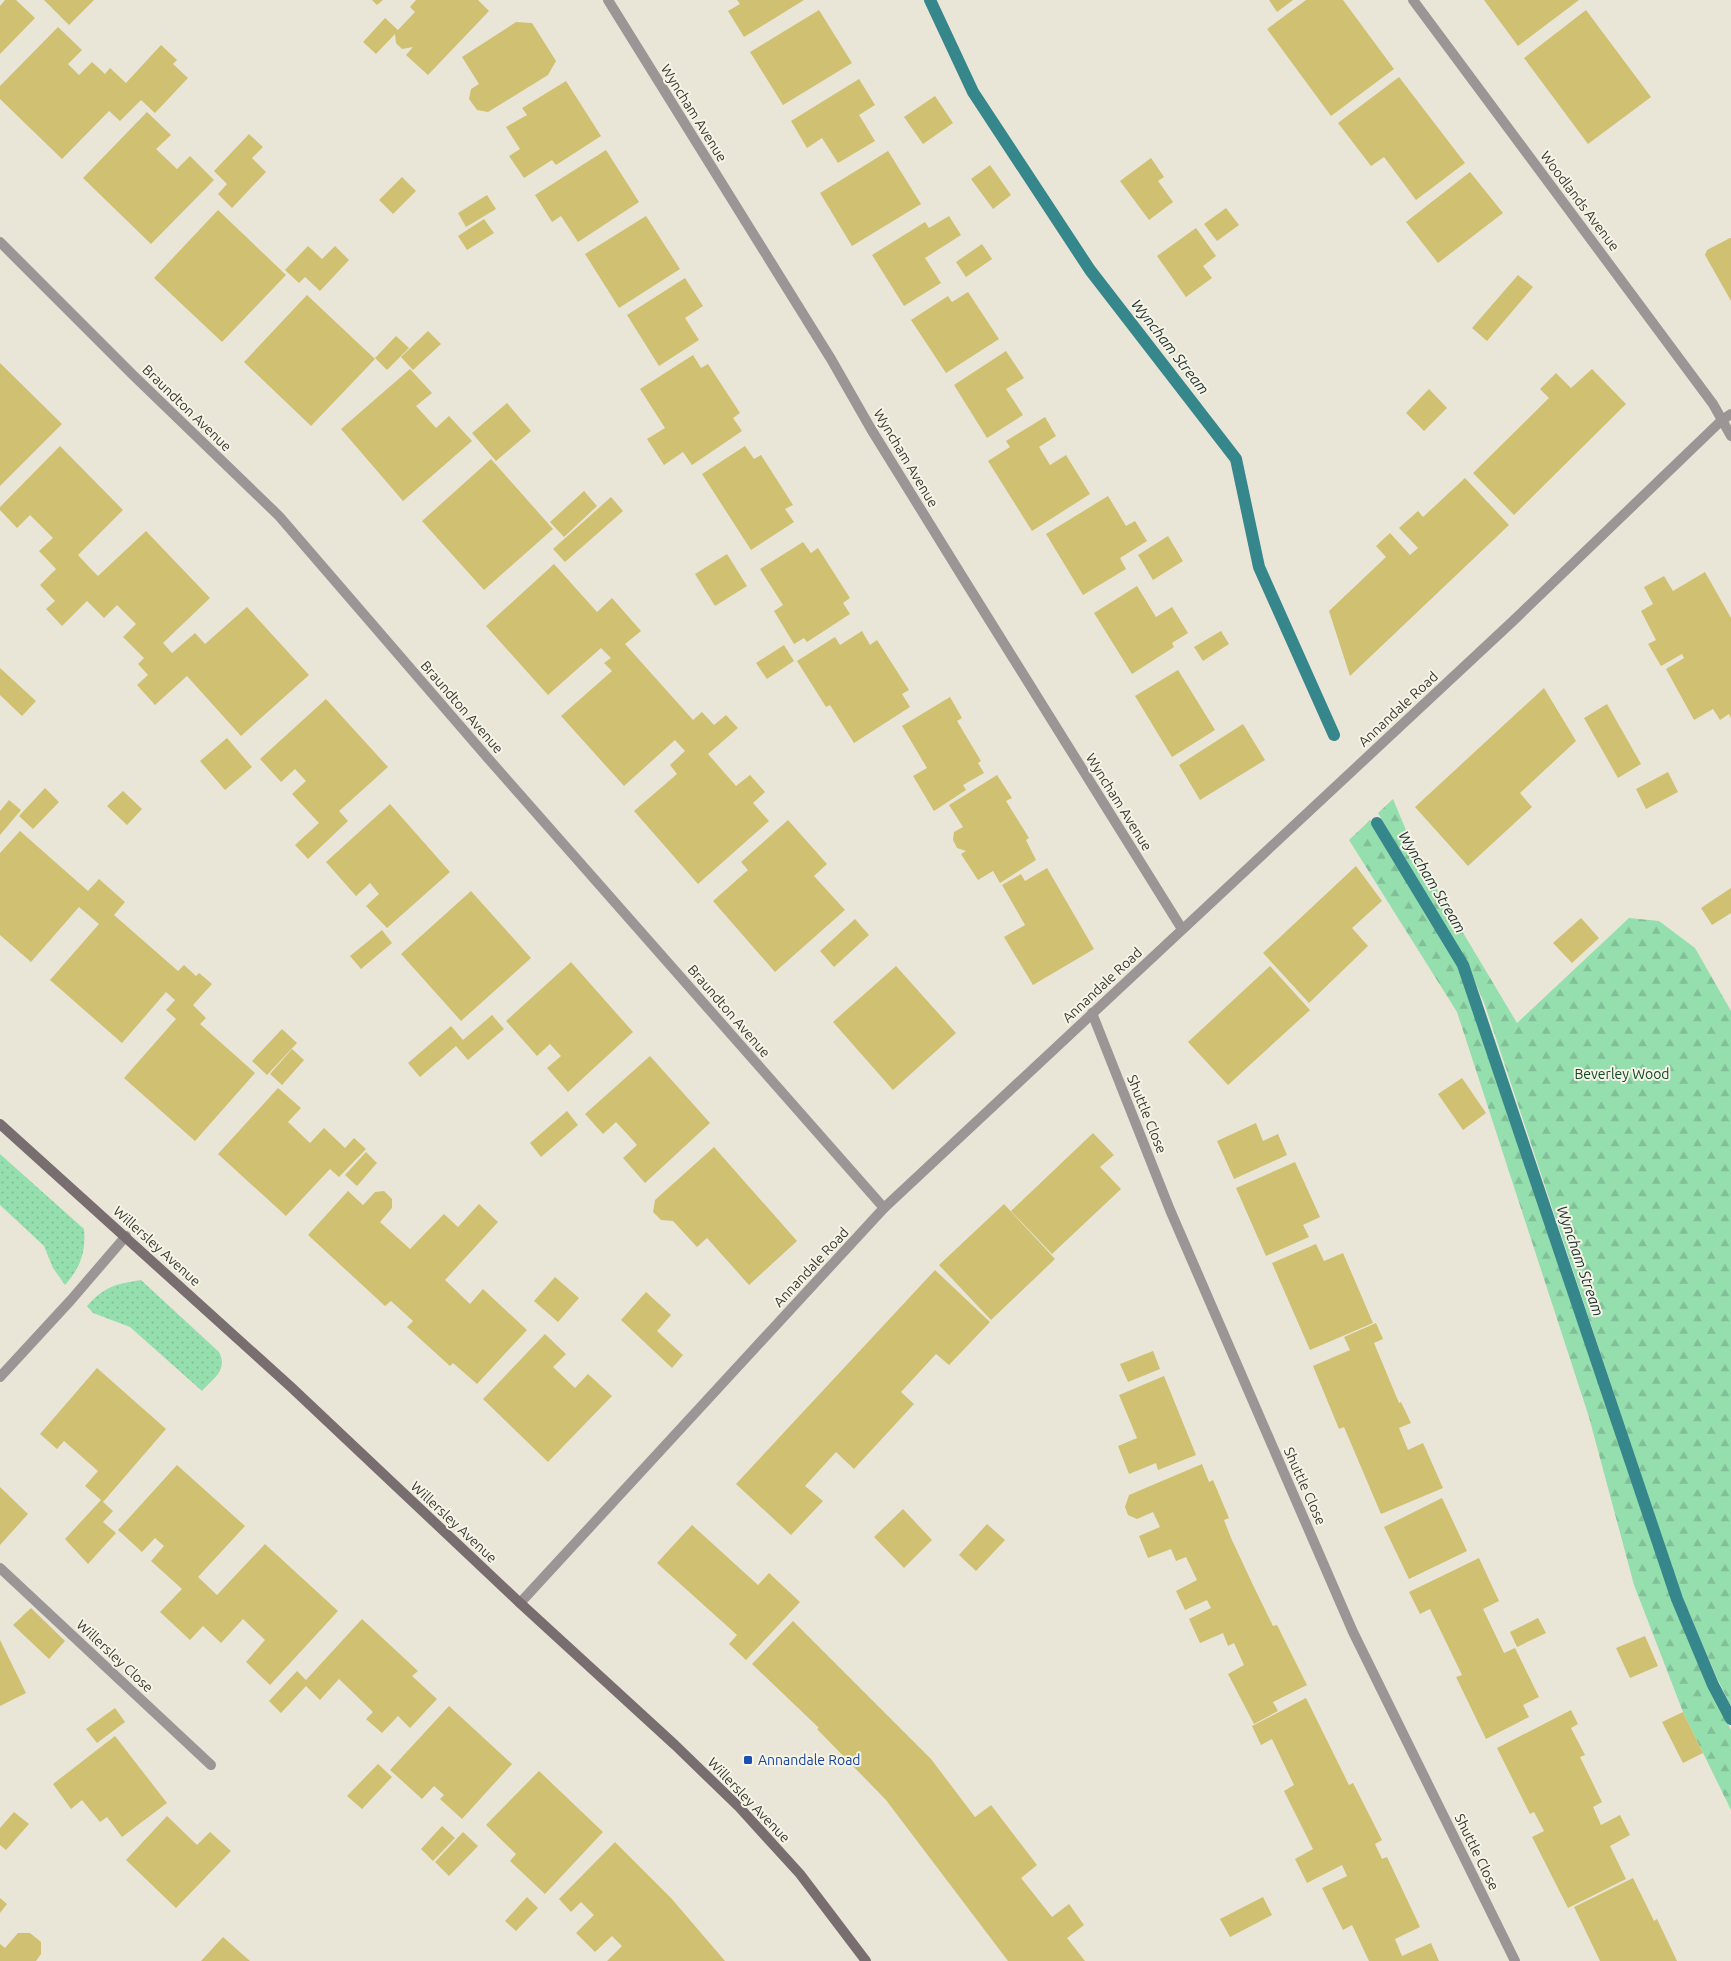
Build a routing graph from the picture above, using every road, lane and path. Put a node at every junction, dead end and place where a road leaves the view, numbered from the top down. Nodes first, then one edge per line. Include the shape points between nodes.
1 (608, 0) edge
2 (1412, 0) edge
3 (0, 242) edge
4 (1731, 414) edge
5 (1722, 420) junction
6 (1731, 436) edge
7 (1182, 929) junction
8 (1092, 1013) junction
9 (0, 1124) edge
10 (884, 1208) junction
11 (126, 1236) junction
12 (0, 1377) edge
13 (0, 1568) edge
14 (520, 1603) junction
15 (211, 1765) dead end
16 (866, 1961) edge
17 (1515, 1961) edge

1 - 7 street, Wyncham Avenue
2 - 5 street, Woodlands Avenue
3 - 10 street, Braundton Avenue via 279,516
4 - 5 street, Annandale Road
5 - 6 street, Woodlands Avenue
5 - 7 street, Annandale Road
7 - 8 street, Annandale Road
8 - 10 street, Annandale Road
8 - 17 street, Shuttle Close via 1170,1210 1354,1632
9 - 11 street, Willersley Avenue
10 - 14 street, Annandale Road
11 - 12 street
11 - 14 street, Willersley Avenue
13 - 15 street, Willersley Close
14 - 16 street, Willersley Avenue via 739,1807 800,1874

